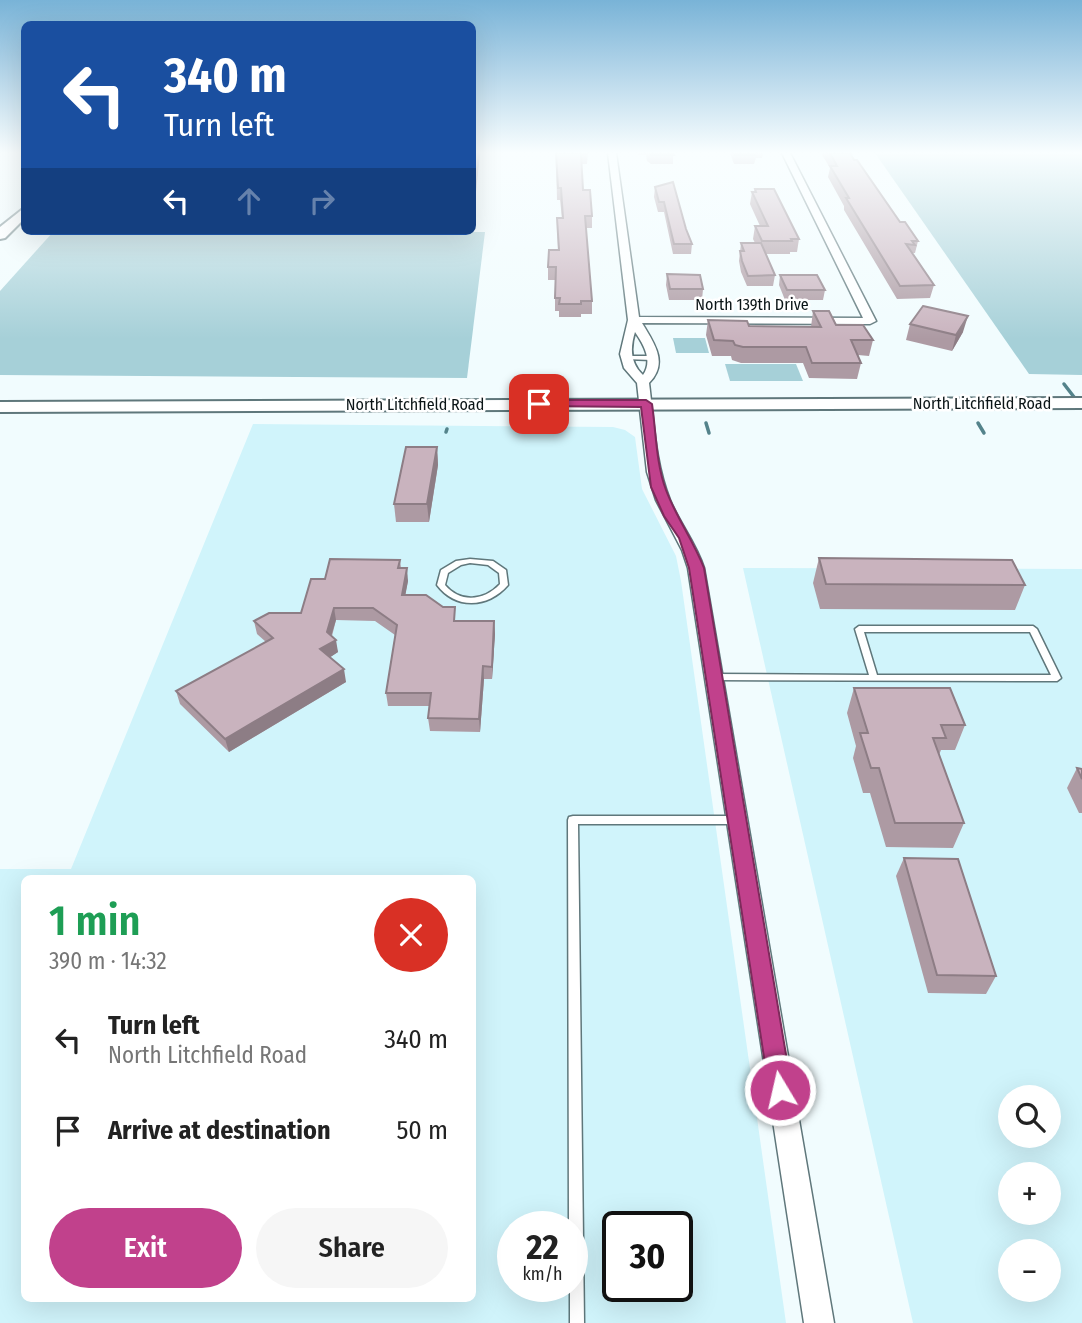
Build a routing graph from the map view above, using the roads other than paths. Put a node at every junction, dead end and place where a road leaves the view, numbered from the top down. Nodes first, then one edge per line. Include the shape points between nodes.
1 (21, 215) edge
2 (620, 215) edge
3 (817, 215) edge
4 (0, 235) edge
5 (634, 320) junction
6 (626, 358) junction
7 (652, 358) junction
8 (643, 382) junction
9 (1082, 403) edge
10 (432, 404) junction
11 (0, 407) edge
12 (647, 410) junction
13 (1082, 416) edge
14 (0, 418) edge
15 (351, 418) junction
16 (499, 592) joint
17 (713, 677) junction
18 (874, 678) junction
19 (736, 820) junction
20 (577, 1323) edge
21 (819, 1323) edge

1 - 4 main road
2 - 5 street
3 - 5 street, North 139th Drive via 870,321
5 - 6 street
5 - 7 street via 646,336
6 - 7 lane
6 - 8 street via 631,373
7 - 8 street via 651,374
8 - 12 street
9 - 12 main road, North Litchfield Road
10 - 11 main road, North Litchfield Road
10 - 12 main road, North Litchfield Road
10 - 15 main road via 416,409 365,410
12 - 13 main road, North Litchfield Road
12 - 15 main road, North Litchfield Road
12 - 17 street via 658,487 686,538 696,568
14 - 15 main road, North Litchfield Road
16 - 16 lane via 504,585 503,572 490,563 459,562 441,578 445,591 461,600 482,600
17 - 18 lane
17 - 19 street
18 - 18 lane via 901,678 1057,678 1033,629 859,629
19 - 20 lane via 573,820
19 - 21 street

